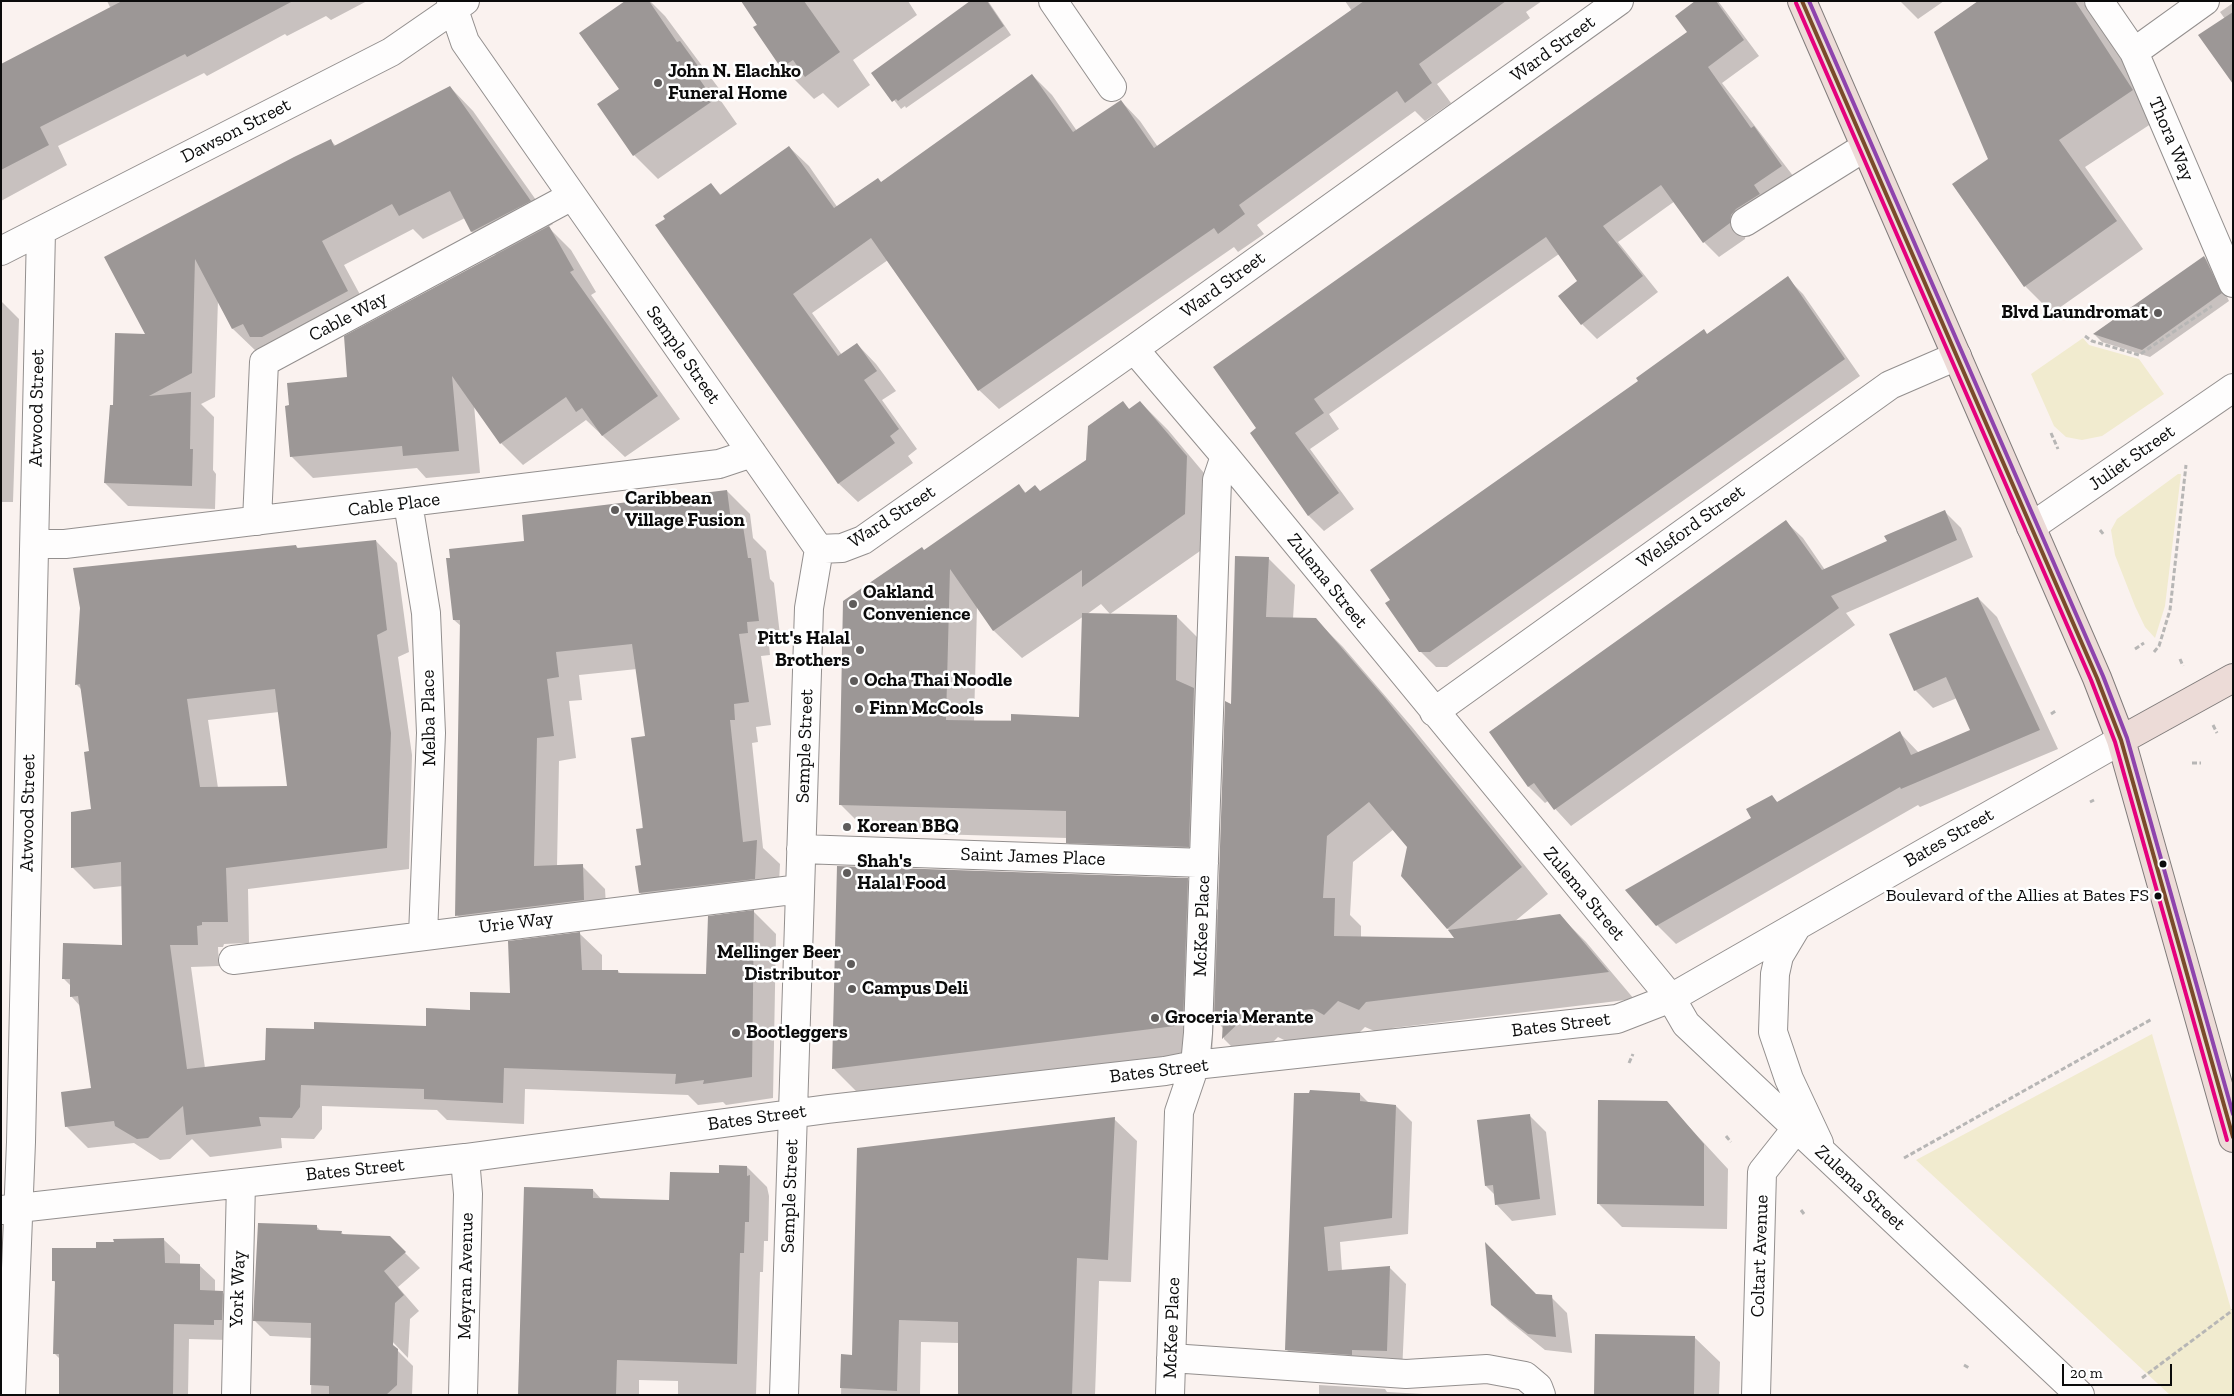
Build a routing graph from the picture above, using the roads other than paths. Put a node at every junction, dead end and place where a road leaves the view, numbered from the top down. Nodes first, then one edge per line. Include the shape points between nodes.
1 (1053, 1) edge
2 (1619, 1) edge
3 (1802, 1) edge
4 (2099, 1) edge
5 (2205, 1) edge
6 (457, 4) edge
7 (2134, 52) junction
8 (1112, 88) dead end
9 (1865, 147) junction
10 (572, 196) junction
11 (1745, 222) dead end
12 (41, 231) junction
13 (1, 251) edge
14 (2225, 293) edge
15 (1134, 349) junction
16 (1957, 356) junction
17 (2233, 388) edge
18 (752, 453) junction
19 (1225, 456) junction
20 (408, 503) junction
21 (257, 521) junction
22 (2031, 527) junction
23 (35, 544) junction
24 (819, 549) junction
25 (2233, 678) edge
26 (1434, 712) junction
27 (2121, 740) junction
28 (801, 849) junction
29 (1204, 863) junction
30 (800, 889) junction
31 (1797, 926) junction
32 (423, 935) junction
33 (233, 960) dead end
34 (1671, 998) junction
35 (1195, 1065) junction
36 (792, 1114) junction
37 (1796, 1129) junction
38 (2233, 1138) edge
39 (1825, 1156) junction
40 (465, 1158) junction
41 (241, 1183) junction
42 (9, 1209) edge
43 (1171, 1358) junction
44 (11, 1395) edge
45 (236, 1395) edge
46 (463, 1395) edge
47 (784, 1395) edge
48 (1170, 1395) edge
49 (1541, 1395) edge
50 (1756, 1395) edge
51 (2080, 1395) edge

1 - 8 street
2 - 15 street, Ward Street
3 - 9 main road
4 - 7 street, Thora Way
5 - 7 street
6 - 10 street, Semple Street via 465,42
6 - 12 street, Dawson Street via 391,52
7 - 14 street, Thora Way
9 - 11 street
9 - 16 main road
10 - 18 street, Semple Street
10 - 21 street, Cable Way via 264,362
12 - 13 street, Dawson Street
12 - 23 street, Atwood Street
15 - 19 street, Zulema Street
15 - 24 street, Ward Street via 863,540 842,548
16 - 22 main road
16 - 26 street, Welsford Street via 1890,385
17 - 22 street, Juliet Street
18 - 20 street, Cable Place via 719,464
18 - 24 street, Semple Street
19 - 26 street, Zulema Street
19 - 29 street, McKee Place via 1217,480
20 - 21 street, Cable Place
20 - 32 street, Melba Place via 426,613 431,733
21 - 23 street, Cable Place via 64,544
22 - 27 main road
23 - 42 street, Atwood Street via 21,1142
24 - 28 street, Semple Street via 809,608
25 - 27 main road, Bates Street
26 - 34 street, Zulema Street
27 - 31 street, Bates Street
27 - 38 main road
28 - 29 street, Saint James Place
28 - 30 street, Semple Street
29 - 35 street, McKee Place
30 - 32 street, Urie Way
30 - 36 street, Semple Street
31 - 34 street, Bates Street
31 - 39 street via 1779,956 1775,974 1773,1032 1789,1079
32 - 33 street, Urie Way
34 - 35 street, Bates Street via 1617,1019
34 - 37 street, Zulema Street via 1686,1024
35 - 36 street, Bates Street
35 - 43 street, McKee Place via 1180,1112
36 - 40 street, Bates Street
36 - 47 street, Semple Street
37 - 39 street, Zulema Street
37 - 50 street, Coltart Avenue via 1762,1172
39 - 51 street, Zulema Street
40 - 41 street, Bates Street
40 - 46 street, Meyran Avenue via 468,1194
41 - 42 street, Bates Street
41 - 45 street, York Way
42 - 44 street, Atwood Street
43 - 48 street, McKee Place
43 - 49 street via 1406,1374 1487,1369 1525,1376 1538,1387

